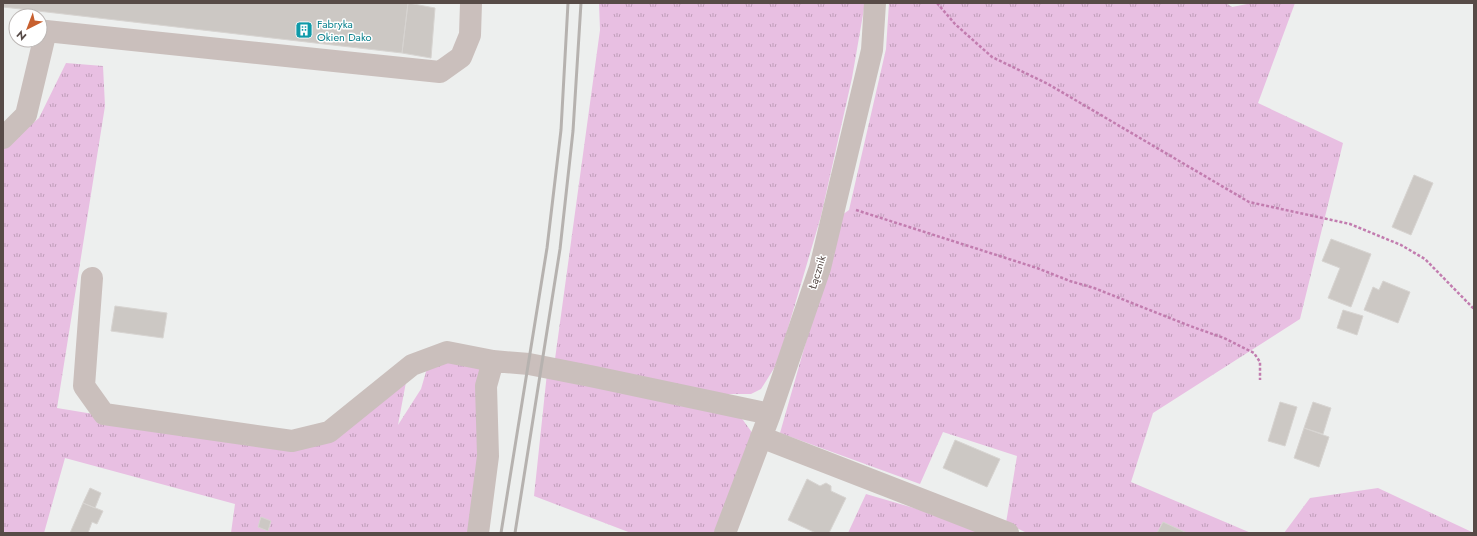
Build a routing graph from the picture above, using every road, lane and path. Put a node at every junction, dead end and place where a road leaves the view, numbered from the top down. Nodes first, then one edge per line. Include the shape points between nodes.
1 (471, 3) edge
2 (875, 3) edge
3 (938, 3) edge
4 (3, 138) edge
5 (835, 204) junction
6 (92, 278) dead end
7 (1474, 309) edge
8 (493, 361) junction
9 (1260, 380) dead end
10 (770, 414) junction
11 (761, 437) junction
12 (478, 533) edge
13 (726, 533) edge
14 (1008, 533) edge

1 - 4 street via 470,34 461,57 440,72 46,31 26,115
2 - 5 street, Łącznik via 872,50
3 - 7 path via 955,24 992,57 1048,84 1249,202 1350,224 1401,245 1425,259
5 - 9 path via 1037,268 1224,338 1254,353 1260,362
5 - 10 street, Łącznik via 820,268
6 - 8 street via 84,386 104,414 292,441 329,432 412,365 447,352
8 - 10 street via 529,364
8 - 12 street via 486,386 488,456
10 - 11 street, Łącznik
11 - 13 street, Łącznik
11 - 14 street

